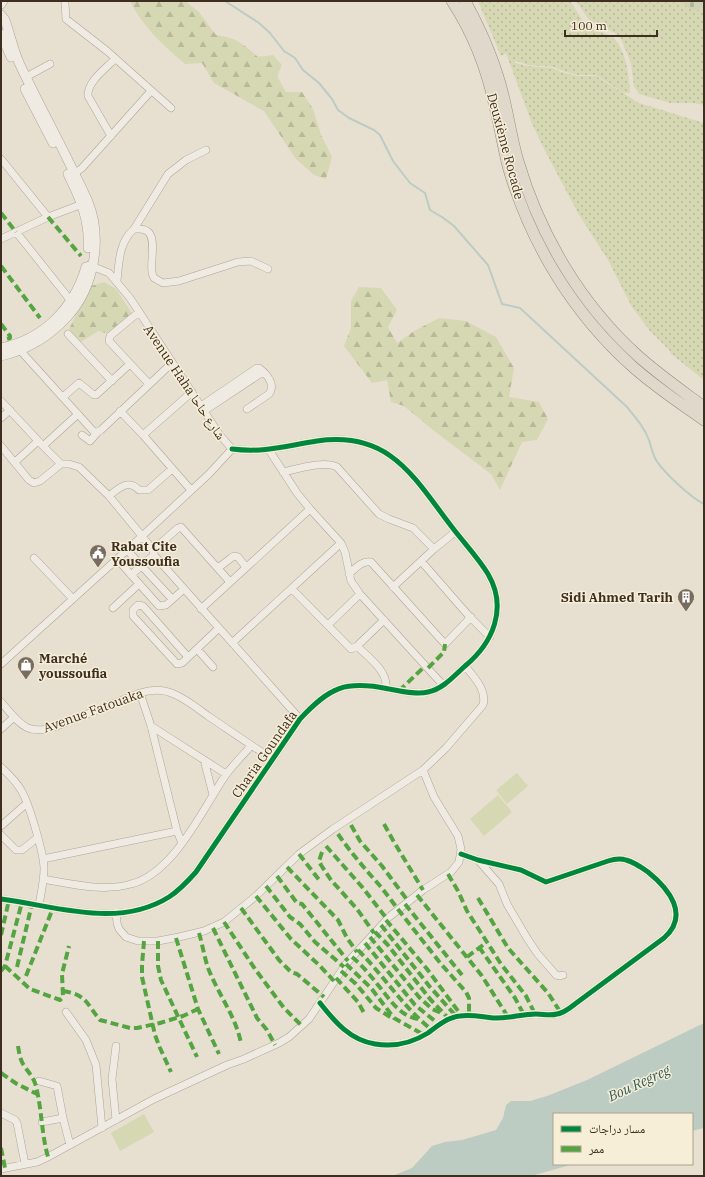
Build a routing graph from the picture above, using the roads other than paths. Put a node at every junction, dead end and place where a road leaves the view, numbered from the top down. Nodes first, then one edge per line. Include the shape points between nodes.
1 (3, 1) edge
2 (452, 1) edge
3 (465, 1) edge
4 (472, 1) edge
5 (66, 3) dead end
6 (1, 4) edge
7 (1, 15) edge
8 (477, 22) junction
9 (1, 34) edge
10 (115, 58) junction
11 (50, 64) dead end
12 (26, 77) junction
13 (151, 91) junction
14 (171, 108) dead end
15 (45, 122) junction
16 (111, 136) junction
17 (206, 150) dead end
18 (1, 159) edge
19 (72, 175) junction
20 (85, 203) junction
21 (48, 217) junction
22 (134, 229) junction
23 (16, 232) junction
24 (1, 239) edge
25 (89, 265) junction
26 (268, 269) dead end
27 (117, 281) junction
28 (71, 301) junction
29 (139, 312) junction
30 (68, 334) dead end
31 (1, 348) edge
32 (17, 348) junction
33 (1, 356) edge
34 (172, 363) junction
35 (130, 364) junction
36 (112, 381) junction
37 (149, 384) junction
38 (192, 392) junction
39 (63, 397) junction
40 (1, 401) edge
41 (704, 407) edge
42 (203, 409) junction
43 (247, 409) dead end
44 (10, 410) junction
45 (120, 412) junction
46 (78, 414) junction
47 (1, 418) edge
48 (704, 420) edge
49 (96, 433) junction
50 (82, 435) dead end
51 (143, 435) junction
52 (40, 443) junction
53 (1, 446) edge
54 (232, 449) junction
55 (269, 450) junction
56 (15, 462) junction
57 (61, 464) junction
58 (172, 469) junction
59 (283, 472) junction
60 (191, 490) junction
61 (109, 496) junction
62 (310, 509) junction
63 (455, 532) junction
64 (142, 536) junction
65 (341, 543) junction
66 (434, 549) junction
67 (127, 550) junction
68 (153, 552) junction
69 (34, 558) dead end
70 (117, 559) junction
71 (421, 561) junction
72 (141, 566) junction
73 (246, 566) junction
74 (218, 568) junction
75 (349, 574) junction
76 (131, 575) junction
77 (230, 582) junction
78 (139, 584) junction
79 (393, 587) junction
80 (184, 589) junction
81 (292, 589) junction
82 (360, 594) junction
83 (73, 599) junction
84 (172, 600) junction
85 (113, 608) dead end
86 (201, 609) junction
87 (471, 617) junction
88 (384, 620) junction
89 (328, 625) junction
90 (219, 628) junction
91 (490, 637) junction
92 (232, 643) junction
93 (357, 646) junction
94 (197, 649) junction
95 (188, 657) junction
96 (1, 664) edge
97 (465, 666) junction
98 (213, 667) dead end
99 (443, 685) junction
100 (386, 688) junction
101 (140, 693) junction
102 (1, 702) edge
103 (14, 717) junction
104 (300, 719) junction
105 (151, 726) junction
106 (1, 729) edge
107 (251, 746) junction
108 (273, 759) junction
109 (204, 760) junction
110 (2, 769) edge
111 (423, 770) junction
112 (226, 774) junction
113 (213, 795) junction
114 (27, 803) junction
115 (1, 826) edge
116 (177, 831) junction
117 (1, 836) edge
118 (37, 838) junction
119 (182, 843) junction
120 (461, 854) junction
121 (43, 859) junction
122 (478, 860) junction
123 (43, 879) junction
124 (1, 899) edge
125 (39, 905) junction
126 (116, 914) junction
127 (564, 975) dead end
128 (320, 1003) junction
129 (66, 1012) dead end
130 (116, 1046) dead end
131 (39, 1081) dead end
132 (1, 1113) edge
133 (63, 1118) junction
134 (116, 1120) junction
135 (42, 1122) dead end
136 (102, 1128) junction
137 (70, 1145) junction
138 (25, 1164) junction
139 (1, 1169) edge

1 - 6 street
2 - 48 highway, Deuxième Rocade via 481,58 513,181 533,233 550,266 582,312 619,353 646,378
3 - 8 highway, Deuxième Rocade
4 - 8 highway
5 - 10 street via 66,19
7 - 12 street
8 - 41 highway, Deuxième Rocade via 498,74 517,159 528,193 542,226 562,262 588,302 623,342 663,377
9 - 15 street via 17,73
10 - 13 street
10 - 16 street via 93,82 88,92
11 - 12 street
12 - 15 street
13 - 14 street
13 - 16 street
15 - 19 street
16 - 19 street via 82,168
17 - 22 street via 186,160 168,174
18 - 21 street
19 - 20 street
20 - 21 street
20 - 25 street via 94,228 95,247
21 - 23 street
22 - 26 street via 143,229 151,235 151,272 154,278 163,283 179,281 238,262 251,261
22 - 27 street via 124,241 118,263
23 - 24 street
23 - 28 street
25 - 27 street, Avenue Haha شارع حاحا via 109,273
25 - 28 street
25 - 32 street via 88,282 81,298 60,325 34,344
27 - 29 street, Avenue Haha شارع حاحا
28 - 32 street via 53,322
29 - 34 street, Avenue Haha شارع حاحا
29 - 35 street via 108,338
30 - 36 street
31 - 32 street
32 - 33 street
32 - 39 street
34 - 37 street
34 - 38 street, Avenue Haha شارع حاحا
35 - 36 street
35 - 37 street
36 - 39 street via 96,395 80,383
37 - 45 street
38 - 42 street, Avenue Haha شارع حاحا
38 - 51 street
39 - 46 street
40 - 44 street
42 - 43 street via 260,370 272,384 272,391
42 - 54 street, Avenue Haha شارع حاحا
44 - 47 street
44 - 52 street
45 - 49 street
45 - 51 street
46 - 49 street
46 - 52 street
49 - 50 street via 90,441
51 - 58 street
52 - 56 street
52 - 57 street
53 - 56 street
54 - 55 street, Charia Goundafa
54 - 60 street, Avenue Haha شارع حاحا
55 - 59 street
55 - 63 street, Charia Goundafa via 334,439 350,439 375,446 396,458
56 - 57 street via 34,483
57 - 61 street via 79,467
58 - 60 street
58 - 61 street via 148,490 139,490 134,485 121,486
59 - 62 street
59 - 66 street via 320,465 337,467 379,514 413,528
60 - 64 street, Avenue Haha شارع حاحا
61 - 64 street
62 - 65 street
62 - 73 street
63 - 66 street
63 - 91 street, Charia Goundafa via 485,570 495,589 496,615
64 - 67 street, Avenue Haha شارع حاحا
64 - 68 street
65 - 75 street
65 - 81 street
66 - 71 street
67 - 70 street, Avenue Haha شارع حاحا
67 - 72 street
68 - 72 street
68 - 74 street via 181,527
68 - 80 street
69 - 83 street
70 - 76 street
70 - 83 street, Avenue Haha شارع حاحا
71 - 79 street
71 - 87 street
72 - 76 street
72 - 84 street
73 - 74 street via 234,556
73 - 77 street
74 - 77 street
75 - 79 street via 368,561
75 - 82 street
76 - 78 street
77 - 86 street
78 - 84 street via 159,606 164,606
78 - 85 street
79 - 87 street via 445,644
80 - 84 street
80 - 86 street
81 - 89 street
81 - 92 street
82 - 88 street
82 - 89 street
83 - 96 street, Avenue Haha شارع حاحا
86 - 90 street
87 - 91 street
88 - 93 street
88 - 99 street
89 - 93 street via 350,649
90 - 92 street
90 - 94 street
91 - 97 street, Charia Goundafa via 484,648
92 - 104 street
93 - 100 street via 382,673 386,680
94 - 95 street
94 - 98 street
95 - 95 street via 143,606 138,605 133,610 133,616 177,664 181,664
97 - 99 street, Charia Goundafa
97 - 111 street via 482,689 483,705 451,743
99 - 100 street, Charia Goundafa via 436,690 422,693
100 - 104 street, Charia Goundafa via 362,685 343,687 327,693
101 - 103 street, Avenue Fatouaka via 46,730 31,730
101 - 105 street
101 - 107 street, Avenue Fatouaka via 150,690 173,693
102 - 103 street, Avenue Fatouaka
103 - 106 street
104 - 108 street, Charia Goundafa
105 - 109 street
105 - 116 street
107 - 108 street, Avenue Fatouaka
107 - 112 street
108 - 126 street, Charia Goundafa via 196,872 184,885 157,903
109 - 112 street
109 - 113 street
110 - 114 street via 18,785
111 - 120 street via 434,797 458,836
111 - 126 street via 299,854 256,896 224,922 211,929 179,938 138,940 126,937 119,929
112 - 113 street
113 - 119 street
114 - 115 street
114 - 118 street
116 - 119 street
116 - 121 street
117 - 118 street via 16,850 22,850
118 - 121 street
119 - 123 street via 150,876 130,884 106,887
120 - 122 street
120 - 128 street via 459,862 451,872 428,886 389,917 344,967
121 - 123 street
122 - 127 street via 499,884 520,928 537,953 556,975
122 - 128 street via 521,870 546,882 608,860 627,860 650,874 670,895 676,910 674,926 664,938 575,1004 555,1015 495,1018 461,1015 445,1021 418,1038 401,1044 384,1045 363,1041 350,1034
123 - 125 street
124 - 125 street, Charia Goundafa
125 - 126 street, Charia Goundafa via 78,912
128 - 134 street via 309,1019 289,1037
129 - 136 street via 86,1040 96,1065
130 - 134 street via 112,1079
131 - 133 street via 57,1086
132 - 138 street via 17,1123
133 - 135 street
133 - 137 street
134 - 136 street
136 - 137 street
137 - 138 street via 37,1162
138 - 139 street

